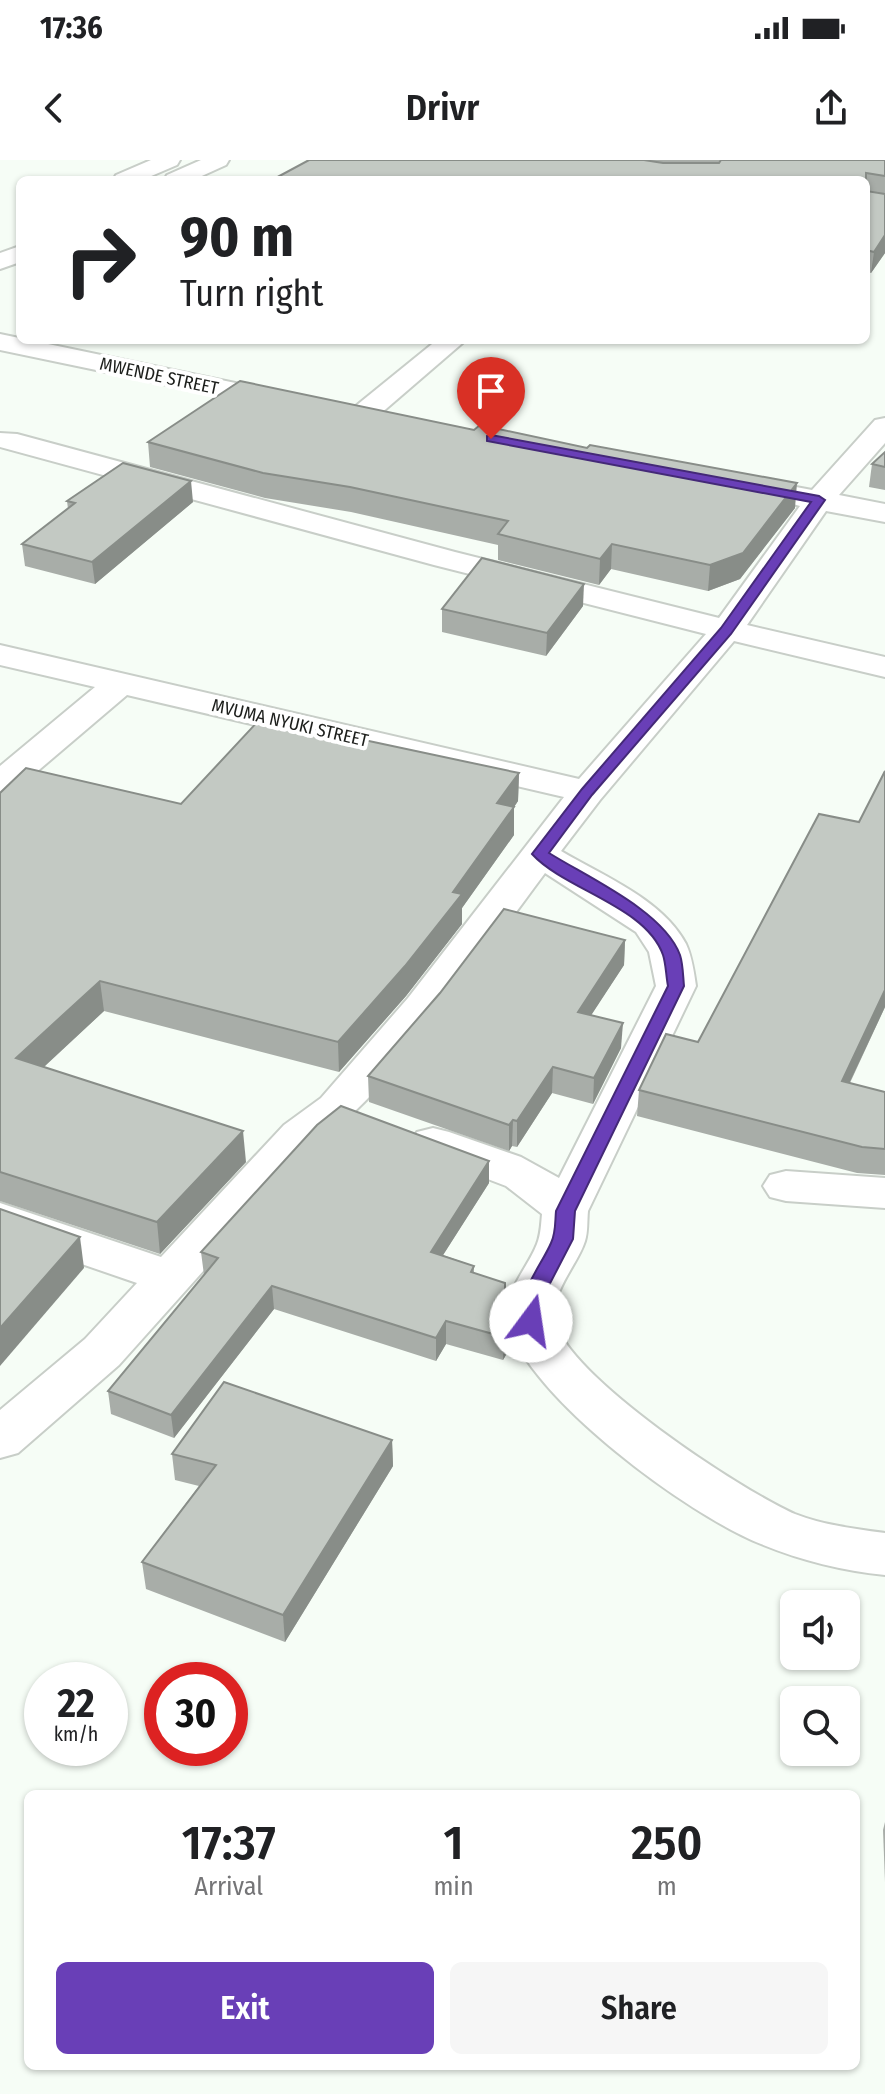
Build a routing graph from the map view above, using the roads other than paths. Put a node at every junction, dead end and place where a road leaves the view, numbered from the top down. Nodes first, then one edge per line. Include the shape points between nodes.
1 (169, 160) edge
2 (218, 160) edge
3 (133, 176) edge
4 (184, 176) edge
5 (0, 342) edge
6 (448, 344) edge
7 (304, 405) edge
8 (333, 410) edge
9 (362, 415) junction
10 (402, 422) edge
11 (885, 426) edge
12 (7, 440) dead end
13 (773, 491) edge
14 (819, 500) junction
15 (885, 513) edge
16 (726, 631) junction
17 (0, 655) edge
18 (885, 667) edge
19 (119, 684) junction
20 (0, 784) edge
21 (587, 792) junction
22 (540, 854) junction
23 (336, 1108) junction
24 (786, 1186) dead end
25 (885, 1193) edge
26 (565, 1211) junction
27 (0, 1219) edge
28 (169, 1277) junction
29 (0, 1439) edge
30 (885, 1554) edge

1 - 3 street
2 - 4 street
5 - 7 street, MWENDE STREET
6 - 9 street
8 - 9 street
9 - 10 street
11 - 14 street
12 - 16 street
13 - 14 street
14 - 15 street
14 - 16 street
16 - 18 street
16 - 21 street
17 - 19 street, MVUMA NYUKI STREET
19 - 20 street
19 - 21 street, MVUMA NYUKI STREET
21 - 22 street
22 - 23 street via 423,1007
22 - 26 street via 659,932 672,955 676,986
23 - 26 street via 529,1178 552,1193
23 - 28 street via 300,1135
24 - 25 street
26 - 30 street via 563,1239 535,1293 531,1321 546,1356 638,1441 723,1500 777,1529
27 - 28 street
28 - 29 street via 102,1352

